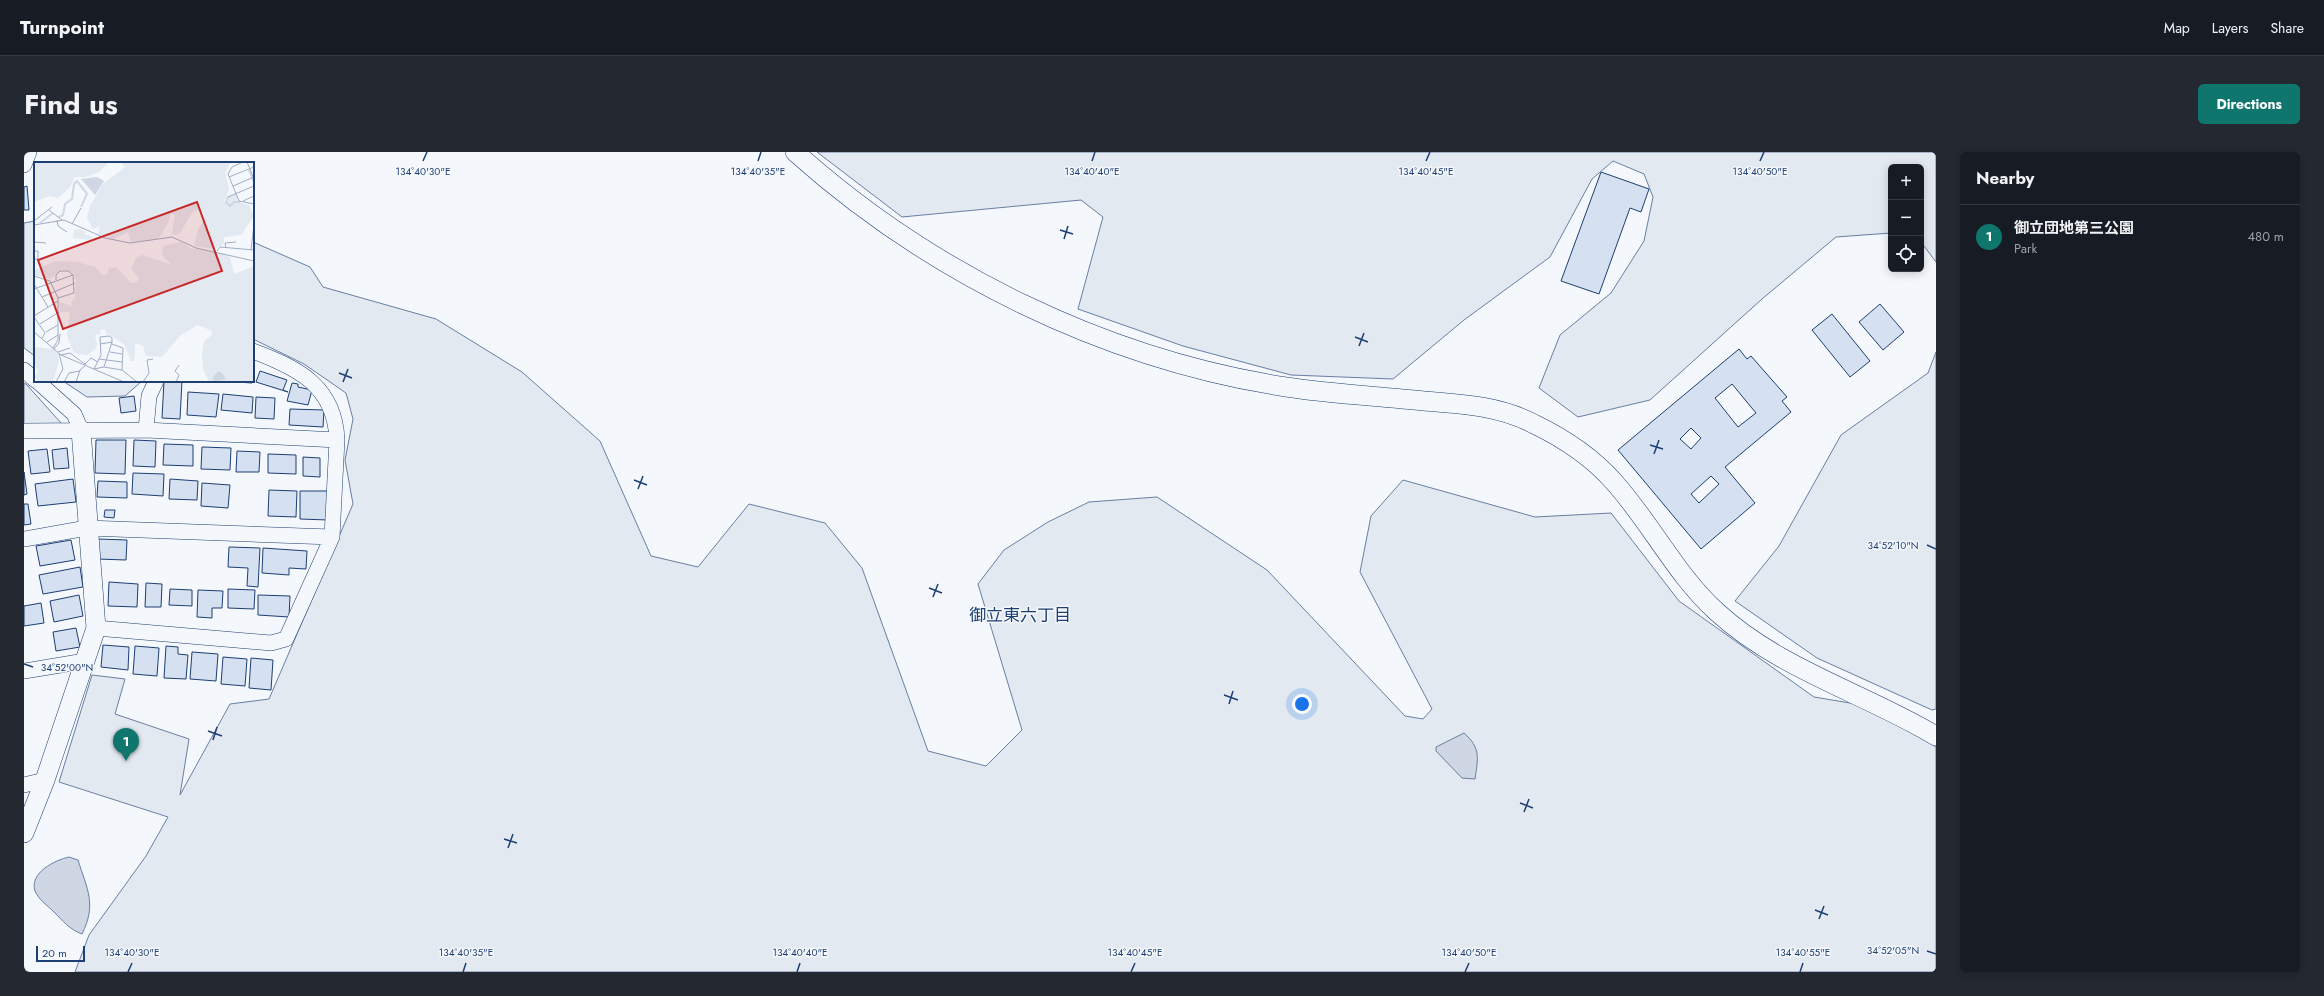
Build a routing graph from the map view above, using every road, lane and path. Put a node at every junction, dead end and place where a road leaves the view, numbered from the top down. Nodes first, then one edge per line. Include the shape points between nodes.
1 (29, 152) edge
2 (795, 152) edge
3 (24, 165) edge
4 (254, 351) edge
5 (24, 370) edge
6 (34, 378) edge
7 (38, 382) edge
8 (156, 382) edge
9 (81, 430) junction
10 (146, 430) junction
11 (24, 431) edge
12 (337, 440) junction
13 (87, 528) junction
14 (332, 537) junction
15 (24, 539) edge
16 (96, 628) junction
17 (85, 661) junction
18 (24, 671) edge
19 (1936, 736) edge
20 (45, 780) junction
21 (24, 785) edge
22 (24, 833) edge

1 - 3 street
2 - 19 street via 874,217 942,260 1013,298 1105,339 1179,363 1284,387 1466,404 1506,412 1534,423 1588,458 1614,481 1688,580 1714,609 1742,633 1772,654 1909,720
4 - 12 street via 286,363 306,376 330,403 336,422
5 - 6 street
7 - 9 street via 74,414
8 - 10 street via 149,396
9 - 10 street
9 - 11 street
9 - 13 street
10 - 12 street
12 - 14 street
13 - 14 street
13 - 15 street
13 - 16 street
14 - 16 street via 286,639 271,643
16 - 17 street
17 - 18 street
17 - 20 street
20 - 21 street
20 - 22 street

